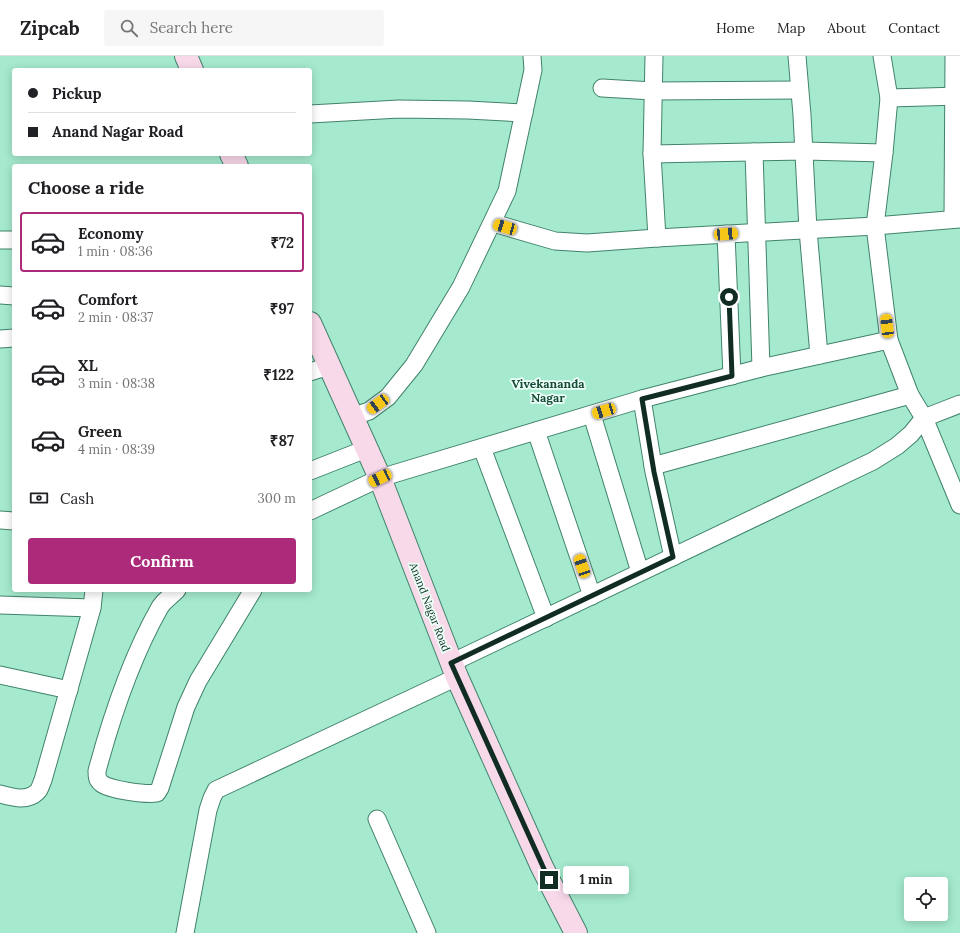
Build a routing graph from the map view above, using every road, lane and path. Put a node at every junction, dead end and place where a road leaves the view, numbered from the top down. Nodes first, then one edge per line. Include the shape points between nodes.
1 (186, 56) edge
2 (532, 56) edge
3 (654, 56) edge
4 (797, 56) edge
5 (882, 56) edge
6 (954, 56) edge
7 (191, 68) edge
8 (602, 88) dead end
9 (653, 90) junction
10 (799, 90) junction
11 (957, 96) edge
12 (889, 98) junction
13 (524, 113) junction
14 (312, 114) edge
15 (804, 151) junction
16 (754, 152) junction
17 (884, 153) junction
18 (652, 154) junction
19 (956, 219) edge
20 (493, 223) junction
21 (875, 226) junction
22 (808, 230) junction
23 (757, 233) junction
24 (726, 234) junction
25 (657, 238) junction
26 (0, 240) edge
27 (12, 240) edge
28 (0, 295) edge
29 (12, 296) edge
30 (312, 332) edge
31 (0, 338) edge
32 (12, 338) edge
33 (889, 340) junction
34 (819, 355) junction
35 (761, 368) junction
36 (320, 369) edge
37 (732, 376) junction
38 (910, 395) junction
39 (642, 399) junction
40 (960, 404) edge
41 (592, 415) junction
42 (352, 417) junction
43 (924, 418) junction
44 (536, 431) junction
45 (482, 448) junction
46 (366, 449) junction
47 (653, 466) junction
48 (312, 470) edge
49 (380, 478) junction
50 (960, 505) edge
51 (312, 510) edge
52 (0, 520) edge
53 (12, 521) edge
54 (673, 557) junction
55 (640, 572) junction
56 (94, 592) edge
57 (175, 592) edge
58 (252, 592) edge
59 (592, 596) junction
60 (0, 605) edge
61 (92, 608) junction
62 (546, 618) junction
63 (454, 670) junction
64 (0, 675) edge
65 (69, 690) junction
66 (0, 794) edge
67 (377, 820) dead end
68 (186, 933) edge
69 (427, 933) edge
70 (576, 933) edge

1 - 7 street
2 - 13 street via 533,70
3 - 9 street
4 - 10 street
5 - 12 street
6 - 11 street
8 - 9 street
9 - 10 street
9 - 18 street
10 - 15 street
11 - 12 street
11 - 19 street
12 - 17 street
13 - 14 street via 399,109
13 - 20 street via 507,191
15 - 16 street
15 - 17 street
15 - 22 street
16 - 18 street
16 - 23 street
17 - 21 street
18 - 25 street
19 - 21 street
20 - 25 street via 555,241 587,243
20 - 42 street via 460,287 414,365 388,397 369,411
21 - 22 street
21 - 33 street
22 - 23 street
22 - 34 street
23 - 24 street
23 - 35 street
24 - 25 street
24 - 37 street
26 - 27 street
28 - 29 street
30 - 36 street, Anand Nagar Road
31 - 32 street
33 - 34 street
33 - 38 street
34 - 35 street
35 - 37 street
36 - 42 street, Anand Nagar Road
37 - 39 street
38 - 43 street
38 - 47 street
39 - 41 street
39 - 47 street
40 - 43 street
41 - 44 street
41 - 55 street
42 - 46 street, Anand Nagar Road
43 - 50 street
43 - 54 street via 897,446 873,461
44 - 45 street
44 - 59 street
45 - 49 street
45 - 62 street
46 - 48 street
46 - 49 street, Anand Nagar Road
47 - 54 street
49 - 51 street
49 - 63 street, Anand Nagar Road
52 - 53 street
54 - 55 street
55 - 59 street
56 - 61 street
57 - 58 street via 160,607 140,644 108,730 96,772 100,783 107,786 144,794 157,793 186,707 198,681
59 - 62 street
60 - 61 street
61 - 65 street
62 - 63 street
63 - 68 street via 216,790 208,810
63 - 70 street, Anand Nagar Road via 542,866
64 - 65 street
65 - 66 street via 38,792 30,797 17,798
67 - 69 street

